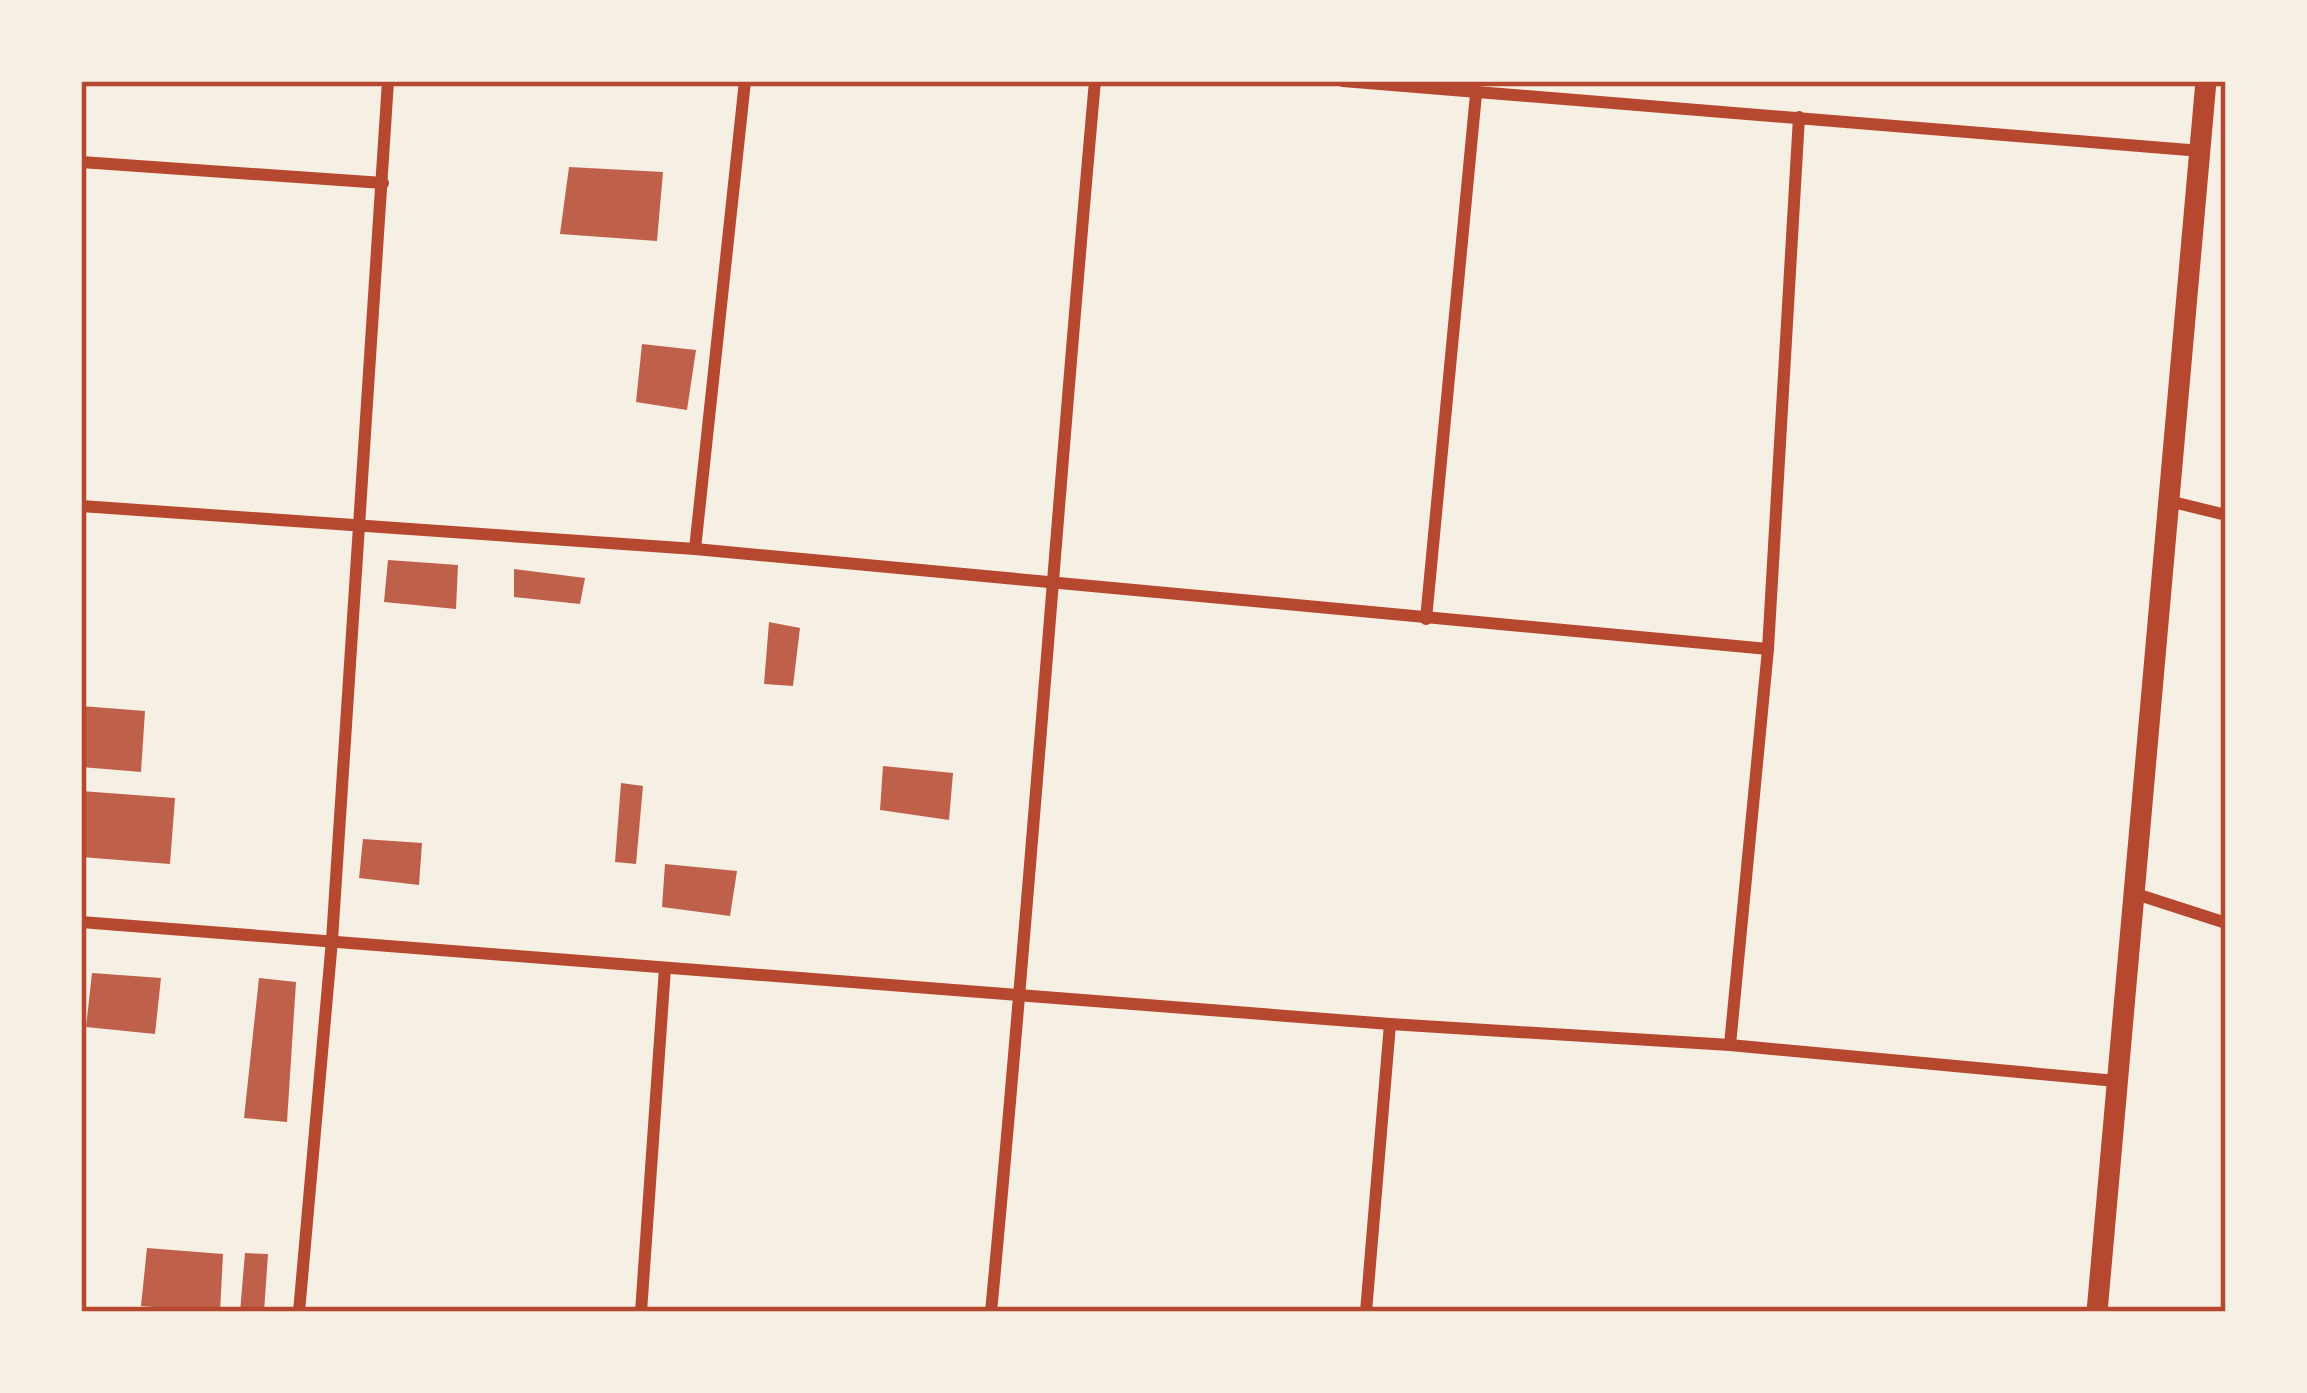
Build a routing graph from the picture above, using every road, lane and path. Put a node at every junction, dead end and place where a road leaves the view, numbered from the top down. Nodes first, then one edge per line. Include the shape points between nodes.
1 (388, 81) edge
2 (745, 81) edge
3 (1095, 81) edge
4 (1343, 81) edge
5 (2206, 81) edge
6 (1476, 94) junction
7 (1799, 118) junction
8 (2201, 151) junction
9 (81, 162) edge
10 (383, 183) junction
11 (2169, 501) junction
12 (81, 506) edge
13 (2226, 515) edge
14 (362, 526) junction
15 (695, 549) junction
16 (1050, 583) junction
17 (1426, 619) junction
18 (1768, 649) junction
19 (2133, 893) junction
20 (81, 922) edge
21 (2226, 923) edge
22 (332, 940) junction
23 (665, 968) junction
24 (1022, 996) junction
25 (1390, 1024) junction
26 (1730, 1046) junction
27 (2116, 1081) junction
28 (299, 1312) edge
29 (641, 1312) edge
30 (991, 1312) edge
31 (1366, 1312) edge
32 (2097, 1312) edge

1 - 10 street
2 - 15 street
3 - 16 street
4 - 6 street
5 - 8 street
6 - 7 street
6 - 17 street
7 - 8 street
7 - 18 street
8 - 11 street
9 - 10 street
10 - 14 street
11 - 13 street
11 - 19 street
12 - 14 street
14 - 15 street
14 - 22 street
15 - 16 street
16 - 17 street
16 - 24 street
17 - 18 street
18 - 26 street
19 - 21 street
19 - 27 street
20 - 22 street
22 - 23 street
22 - 28 street
23 - 24 street
23 - 29 street
24 - 25 street
24 - 30 street
25 - 26 street
25 - 31 street
26 - 27 street
27 - 32 street

